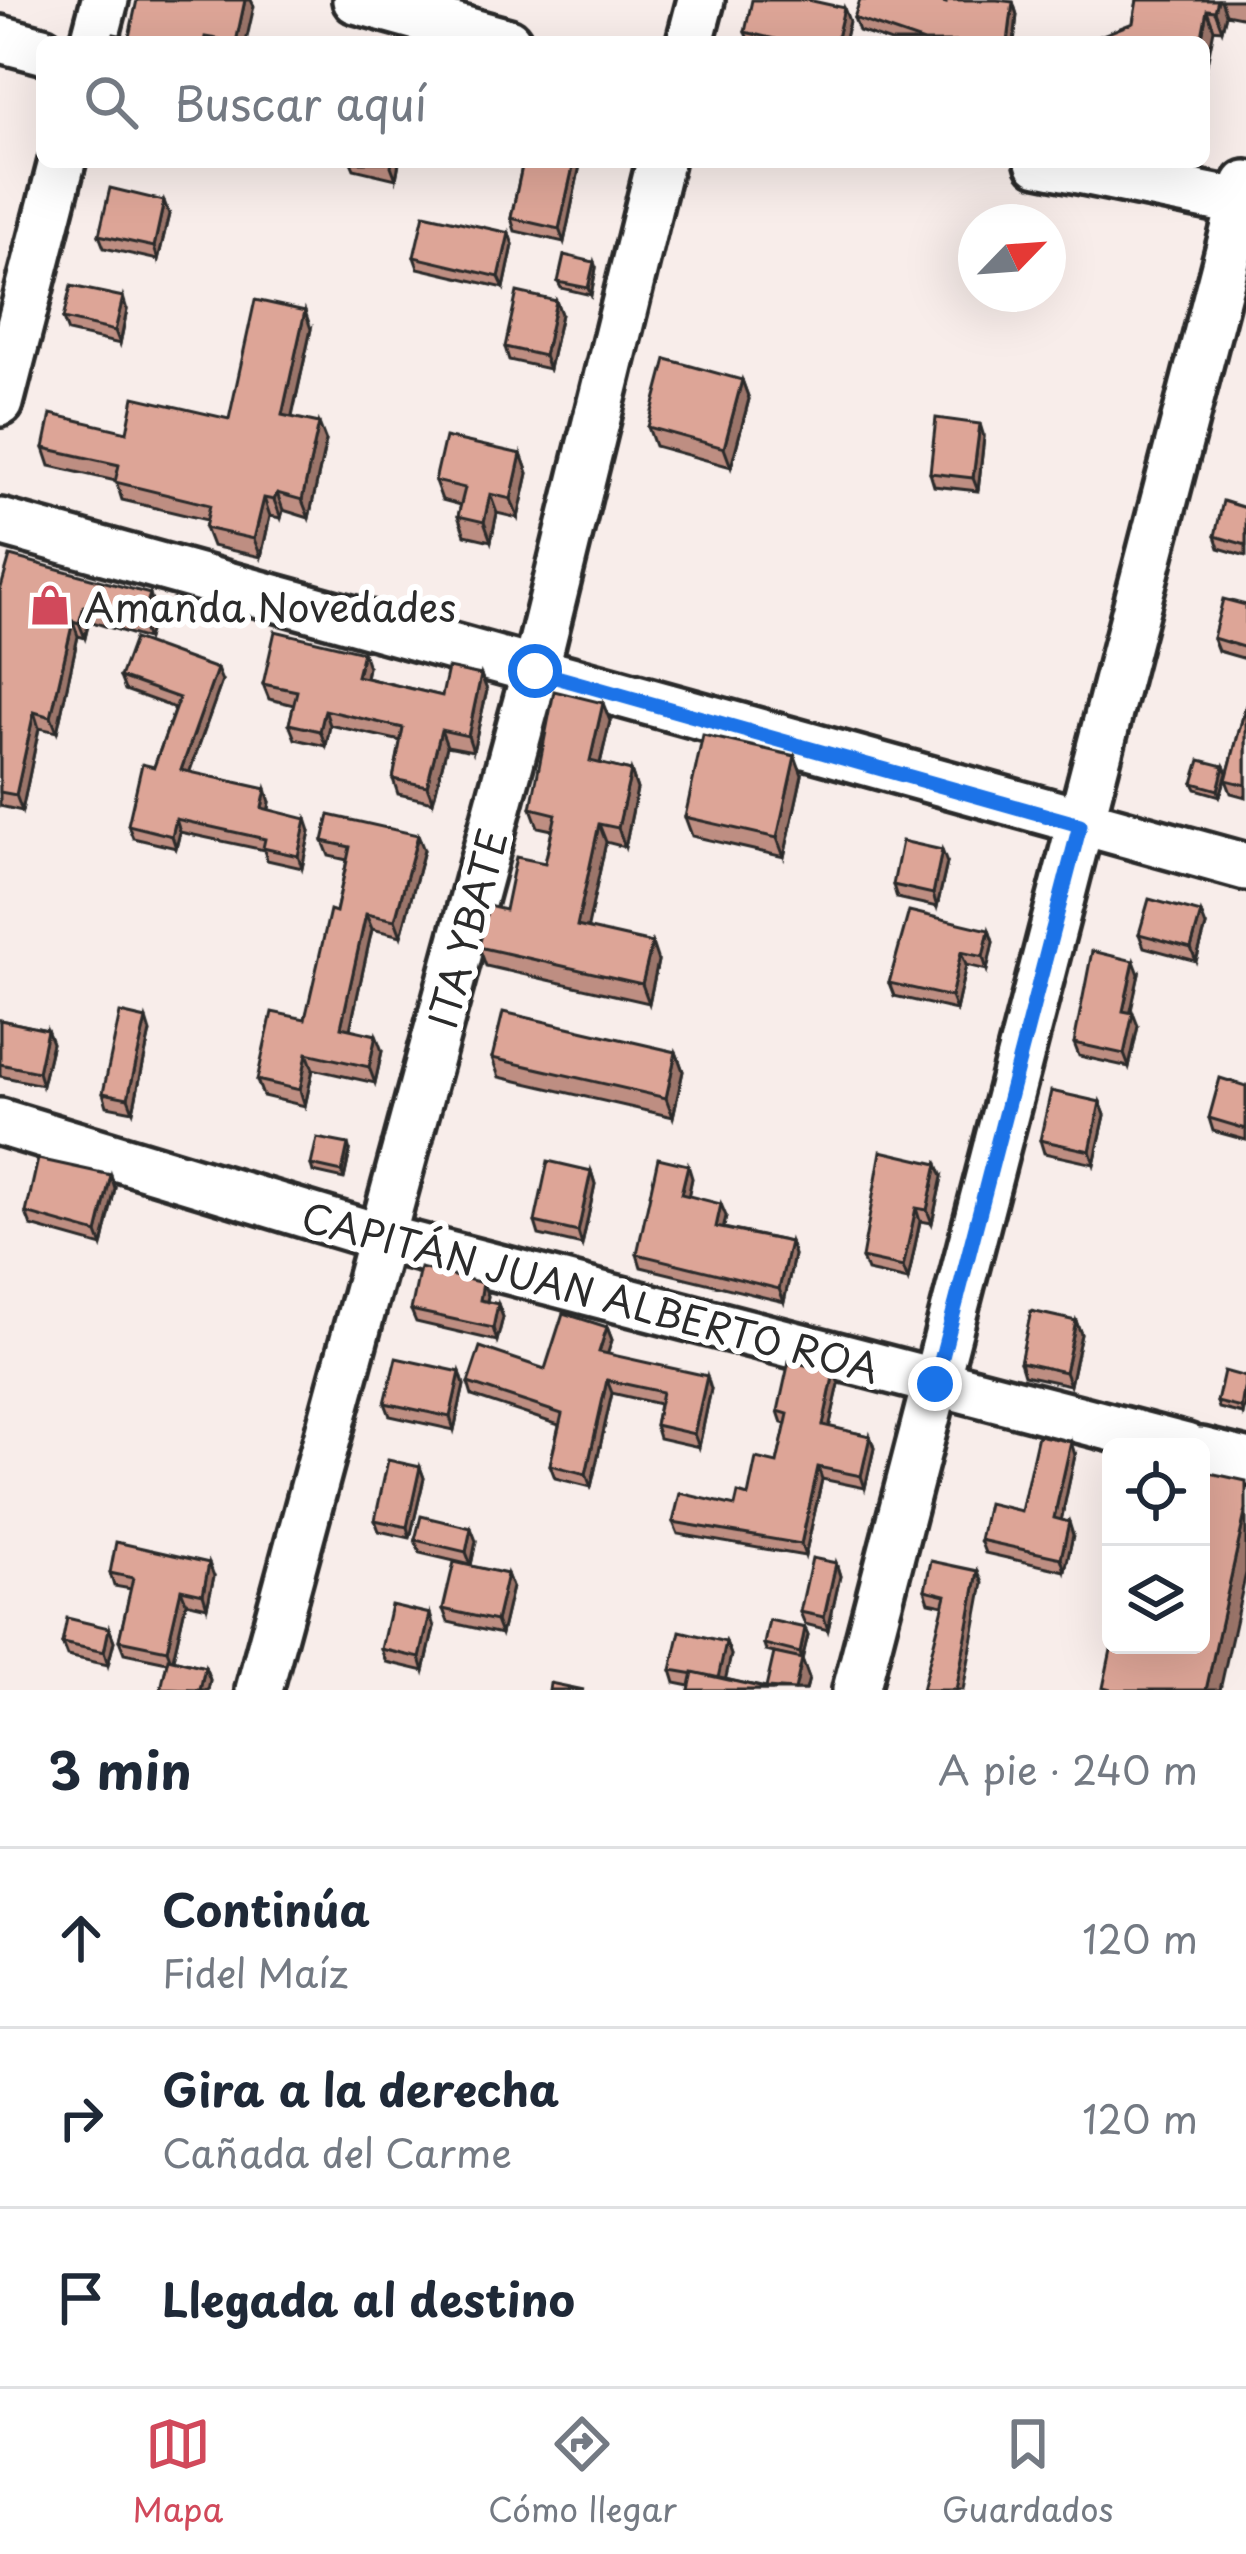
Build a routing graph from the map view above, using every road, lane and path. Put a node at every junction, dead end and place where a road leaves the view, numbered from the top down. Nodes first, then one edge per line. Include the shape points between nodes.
1 (105, 0) edge
2 (356, 0) edge
3 (701, 0) edge
4 (96, 36) edge
5 (486, 36) edge
6 (692, 36) edge
7 (0, 38) edge
8 (36, 48) edge
9 (60, 168) edge
10 (659, 168) edge
11 (1079, 168) edge
12 (1244, 193) edge
13 (1233, 283) edge
14 (0, 403) edge
15 (0, 522) edge
16 (535, 671) junction
17 (1080, 825) junction
18 (1246, 868) edge
19 (0, 1122) edge
20 (383, 1238) junction
21 (935, 1384) junction
22 (1150, 1438) edge
23 (1210, 1453) edge
24 (1246, 1462) edge
25 (259, 1690) edge
26 (856, 1690) edge

1 - 4 street
2 - 5 street
3 - 6 street
7 - 8 street
9 - 14 street
10 - 16 street, ITA YBATE
11 - 12 street
12 - 13 street
13 - 17 street
15 - 16 street
16 - 17 street
16 - 20 street, ITA YBATE
17 - 18 street
17 - 21 street
19 - 20 street, CAPITÁN JUAN ALBERTO ROA
20 - 21 street, CAPITÁN JUAN ALBERTO ROA
20 - 25 street, ITA YBATE
21 - 22 street, CAPITÁN JUAN ALBERTO ROA
21 - 26 street
23 - 24 street

